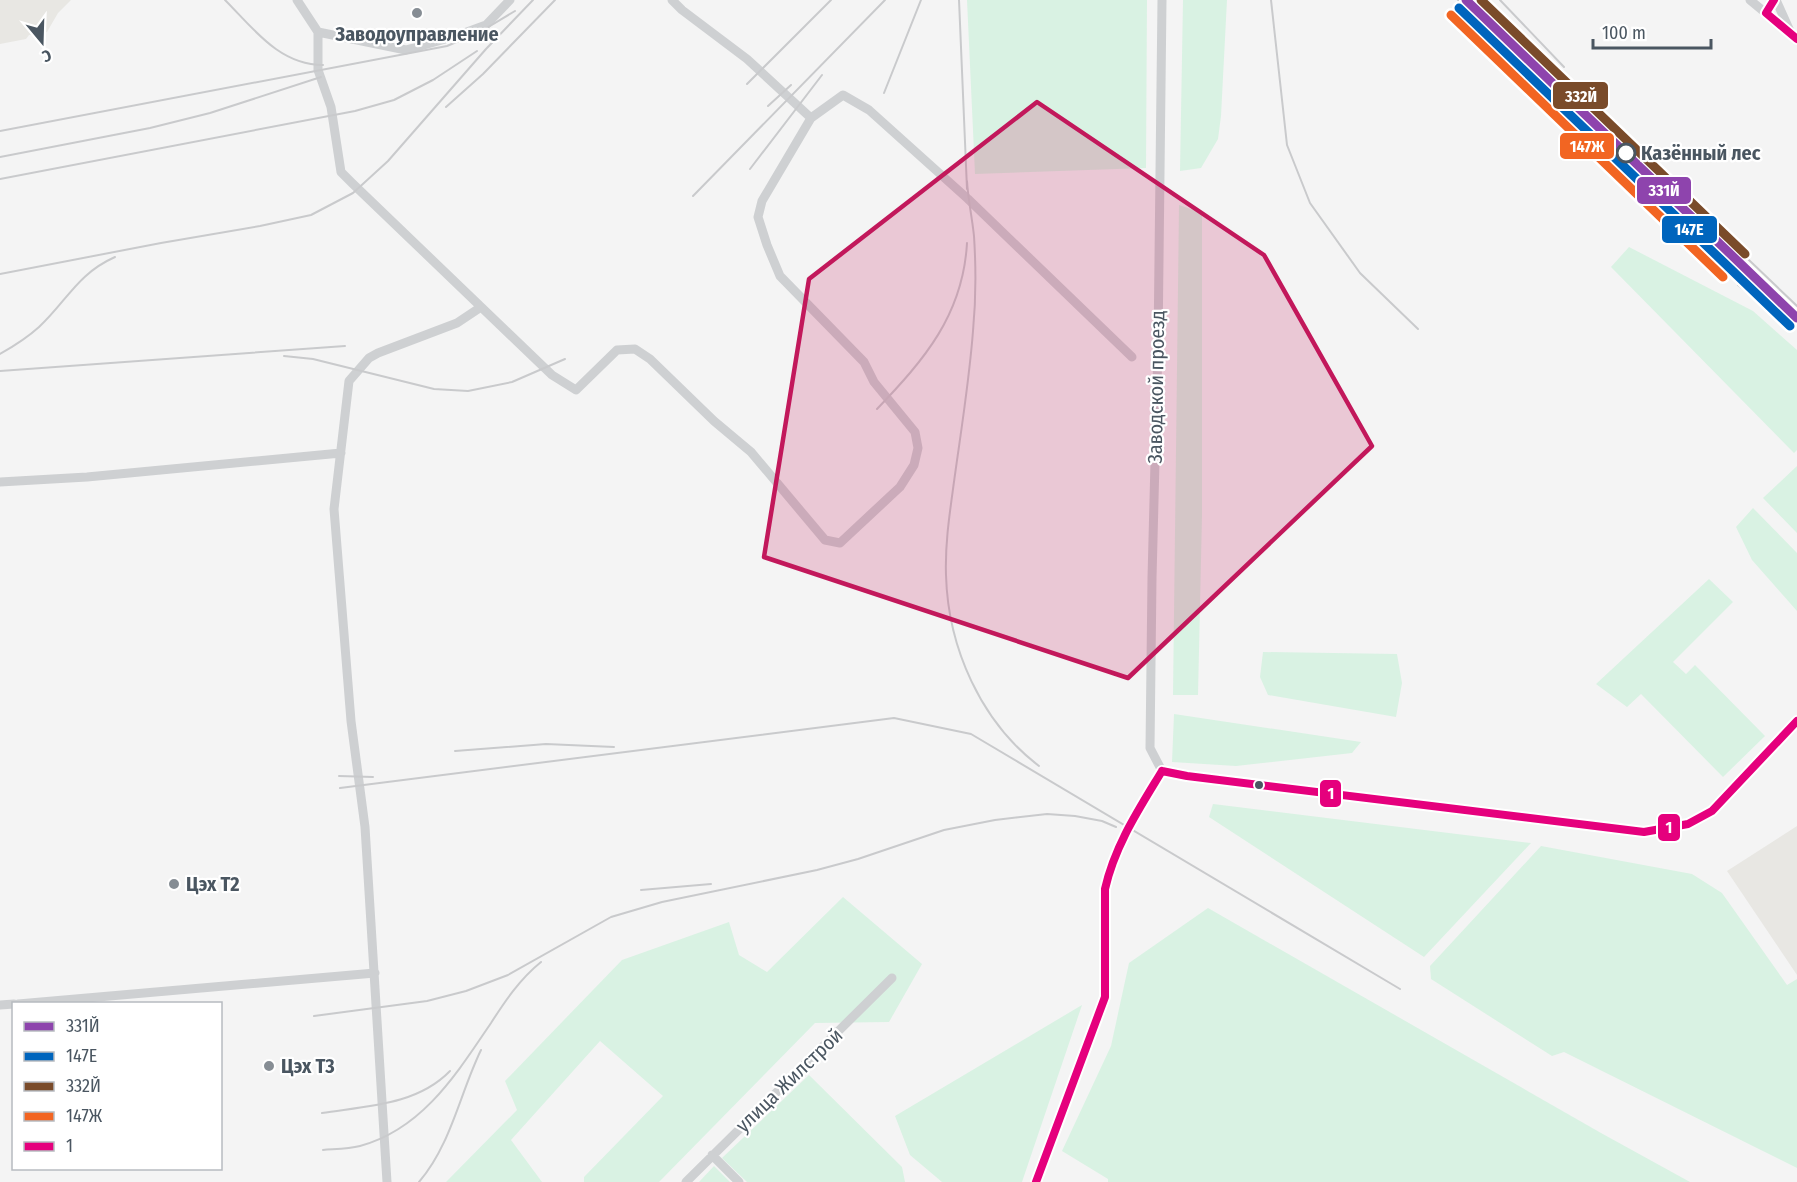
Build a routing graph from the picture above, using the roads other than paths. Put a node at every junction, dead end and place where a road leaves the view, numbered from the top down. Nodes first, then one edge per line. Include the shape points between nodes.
1 (297, 0) edge
2 (510, 0) edge
3 (672, 0) edge
4 (1161, 0) edge
5 (1749, 0) edge
6 (1775, 0) edge
7 (1766, 13) junction
8 (318, 32) junction
9 (1794, 36) edge
10 (811, 118) junction
11 (481, 307) junction
12 (1132, 357) dead end
13 (341, 453) junction
14 (0, 482) edge
15 (1797, 721) edge
16 (1162, 771) junction
17 (375, 973) junction
18 (892, 978) dead end
19 (41, 1002) edge
20 (712, 1155) junction
21 (387, 1182) edge
22 (686, 1182) edge
23 (740, 1182) edge
24 (1036, 1182) edge

1 - 8 street
2 - 8 street via 486,25 406,50
3 - 10 street via 747,58
4 - 16 street, Заводской проезд via 1150,748
5 - 7 street
6 - 7 street
6 - 9 street
7 - 9 street
8 - 11 street via 318,70 331,107 341,172
10 - 11 street via 762,201 758,217 767,245 780,276 864,362 874,382 915,432 918,448 914,465 900,487 840,543 825,540 751,452 643,354 635,349 617,351 576,390 552,375
10 - 12 street via 843,95 869,110
11 - 13 street via 457,323 369,358 349,381
13 - 14 street
13 - 17 street via 334,509
15 - 16 street via 1712,811 1688,824 1644,832
16 - 24 street via 1107,872 1105,997
17 - 19 street
17 - 21 street
18 - 20 street, улица Жилстрой
20 - 22 street, улица Жилстрой
20 - 23 street

